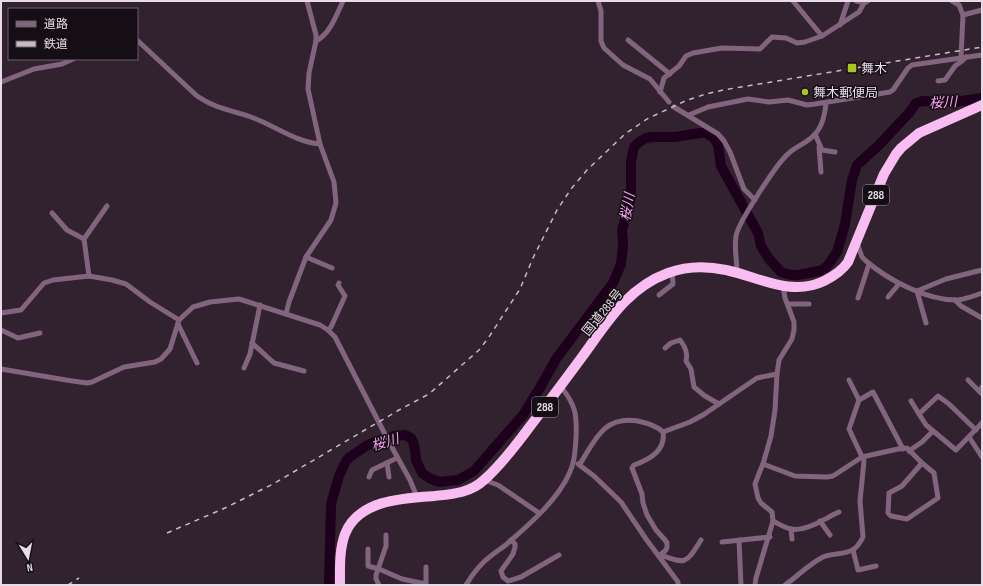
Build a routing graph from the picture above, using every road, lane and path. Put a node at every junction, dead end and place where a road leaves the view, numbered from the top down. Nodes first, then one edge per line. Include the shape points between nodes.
1 (307, 1) edge
2 (343, 1) edge
3 (598, 1) edge
4 (794, 1) edge
5 (848, 1) edge
6 (856, 1) edge
7 (952, 1) edge
8 (866, 2) edge
9 (982, 10) edge
10 (964, 15) junction
11 (840, 25) junction
12 (822, 36) junction
13 (628, 40) dead end
14 (138, 41) edge
15 (316, 41) junction
16 (982, 55) edge
17 (962, 59) junction
18 (71, 60) edge
19 (960, 69) dead end
20 (670, 74) junction
21 (938, 81) dead end
22 (1, 82) edge
23 (660, 92) junction
24 (669, 102) dead end
25 (826, 103) junction
26 (982, 105) edge
27 (674, 107) dead end
28 (689, 115) junction
29 (815, 134) junction
30 (320, 144) junction
31 (819, 146) junction
32 (836, 152) dead end
33 (821, 172) dead end
34 (755, 200) junction
35 (107, 206) dead end
36 (52, 213) dead end
37 (84, 239) junction
38 (857, 243) junction
39 (306, 257) junction
40 (869, 264) junction
41 (332, 268) dead end
42 (982, 270) edge
43 (672, 272) junction
44 (738, 273) junction
45 (88, 276) junction
46 (339, 283) dead end
47 (899, 284) junction
48 (783, 286) junction
49 (917, 291) junction
50 (982, 293) edge
51 (659, 295) dead end
52 (888, 297) dead end
53 (858, 298) dead end
54 (955, 300) junction
55 (788, 304) junction
56 (809, 304) dead end
57 (260, 305) junction
58 (1, 313) edge
59 (286, 314) junction
60 (982, 318) edge
61 (178, 322) junction
62 (926, 323) dead end
63 (1, 330) edge
64 (328, 330) junction
65 (40, 332) dead end
66 (252, 343) junction
67 (665, 348) dead end
68 (197, 363) dead end
69 (244, 368) dead end
70 (1, 369) edge
71 (304, 371) dead end
72 (777, 374) junction
73 (849, 380) dead end
74 (968, 380) dead end
75 (561, 387) junction
76 (981, 391) edge
77 (859, 400) junction
78 (911, 401) dead end
79 (719, 404) junction
80 (919, 414) junction
81 (982, 423) edge
82 (976, 430) junction
83 (663, 432) junction
84 (932, 432) junction
85 (969, 437) junction
86 (903, 449) junction
87 (909, 451) junction
88 (862, 457) junction
89 (982, 457) edge
90 (397, 458) junction
91 (574, 462) junction
92 (387, 463) junction
93 (922, 463) junction
94 (580, 464) junction
95 (763, 464) junction
96 (369, 477) dead end
97 (389, 477) dead end
98 (484, 480) junction
99 (417, 497) junction
100 (839, 512) dead end
101 (539, 513) junction
102 (774, 521) junction
103 (820, 521) junction
104 (791, 529) junction
105 (386, 535) dead end
106 (830, 535) dead end
107 (770, 536) junction
108 (792, 539) dead end
109 (511, 540) junction
110 (701, 540) dead end
111 (739, 540) junction
112 (722, 542) dead end
113 (368, 549) dead end
114 (853, 550) junction
115 (559, 555) dead end
116 (660, 555) junction
117 (876, 566) dead end
118 (426, 567) dead end
119 (379, 569) junction
120 (340, 585) edge
121 (379, 585) edge
122 (426, 585) edge
123 (466, 585) edge
124 (678, 585) edge
125 (741, 585) edge
126 (755, 585) edge
127 (785, 585) edge

1 - 15 street
2 - 15 street via 327,32
3 - 23 street via 601,11 601,41 604,48 623,65 648,78
4 - 12 street
5 - 11 street
6 - 8 street
7 - 10 street via 959,5
8 - 11 street via 859,12
9 - 10 street
10 - 17 street
11 - 12 street
12 - 20 street via 797,43 786,38 772,37 760,49 722,48 693,53 686,56
13 - 20 street
14 - 30 street via 206,102 252,117 304,142
15 - 30 street via 310,61 308,89
16 - 17 street
17 - 19 street
17 - 21 street via 945,80
17 - 25 street via 912,65 890,92
18 - 22 street via 34,69
20 - 23 street via 662,80
23 - 24 street
25 - 28 street via 808,105 788,100 769,102 748,98 708,106
25 - 29 street via 821,124
26 - 38 highway, 国道288号 / 288 via 919,133 901,148 884,174
27 - 28 street
28 - 34 street via 723,140 744,189
29 - 31 street
29 - 34 street via 785,157
30 - 39 street via 334,182 336,202 331,220
31 - 32 street via 824,151
31 - 33 street
34 - 44 street via 736,235
35 - 37 street
36 - 37 street via 66,230
37 - 45 street
38 - 40 street via 862,257
38 - 48 highway, 国道288号 / 288 via 848,262 829,279 805,287
39 - 41 street
39 - 59 street
40 - 47 street
40 - 53 street
42 - 49 street via 946,279
43 - 44 highway, 国道288号 / 288 via 706,267
43 - 51 street via 673,284
43 - 75 highway, 国道288号 / 288 via 650,282 623,302
44 - 48 highway, 国道288号 / 288
45 - 58 street via 44,283 20,310
45 - 61 street via 126,284
46 - 64 street via 345,296 332,327
47 - 49 street
47 - 52 street
48 - 55 street
49 - 54 street
49 - 62 street
50 - 54 street
54 - 60 street via 957,304
55 - 56 street
55 - 72 street via 794,330 780,360
57 - 59 street
57 - 61 street via 239,299 210,302 193,307
57 - 66 street
59 - 64 street
61 - 68 street
61 - 70 street via 170,349 164,357 155,362 124,367 92,382
63 - 65 street via 18,338
64 - 90 street via 338,341
66 - 69 street
66 - 71 street via 274,363
67 - 79 street via 680,340 685,347 686,361 691,369 694,386
72 - 79 street via 757,378
72 - 95 street via 774,420
73 - 77 street
74 - 76 street
75 - 91 street via 575,410
75 - 98 highway, 国道288号 / 288 via 505,458
77 - 86 street via 873,392
77 - 88 street via 849,429
78 - 80 street
79 - 83 street via 690,422
80 - 82 street via 938,396
80 - 84 street
81 - 82 street
82 - 85 street
83 - 94 street via 642,422 628,419 617,421 598,435
83 - 116 street via 663,442 656,453 632,468 647,515 667,543 667,547
84 - 85 street via 956,450
84 - 87 street
85 - 89 street
86 - 87 street via 907,448
86 - 88 street
87 - 93 street
88 - 95 street via 828,477 795,476
88 - 114 street via 864,461 860,501 863,532 861,541
90 - 92 street
90 - 99 street
91 - 94 street
91 - 101 street via 557,494
92 - 96 street via 372,470
92 - 97 street
93 - 93 street via 902,486 889,493 888,513 891,516 907,519 938,498 934,473
94 - 116 street via 621,502
95 - 102 street via 756,480 756,489 761,503 772,512
98 - 99 highway, 国道288号 / 288 via 461,493
98 - 101 street via 498,485
99 - 120 highway, 国道288号 / 288 via 376,505 356,518 347,530 343,542
100 - 103 street
101 - 109 street
102 - 104 street
102 - 107 street
103 - 104 street via 802,529
103 - 106 street
104 - 108 street
105 - 119 street via 386,546
107 - 111 street
107 - 126 street
109 - 115 street via 515,544 515,549 501,571 508,581 521,577
109 - 123 street via 481,564
110 - 116 street via 686,560 678,561
111 - 112 street
111 - 125 street
113 - 119 street via 368,566
114 - 117 street via 858,570
114 - 127 street via 816,561
116 - 124 street
118 - 122 street
119 - 121 street via 376,579
119 - 122 street via 402,579

